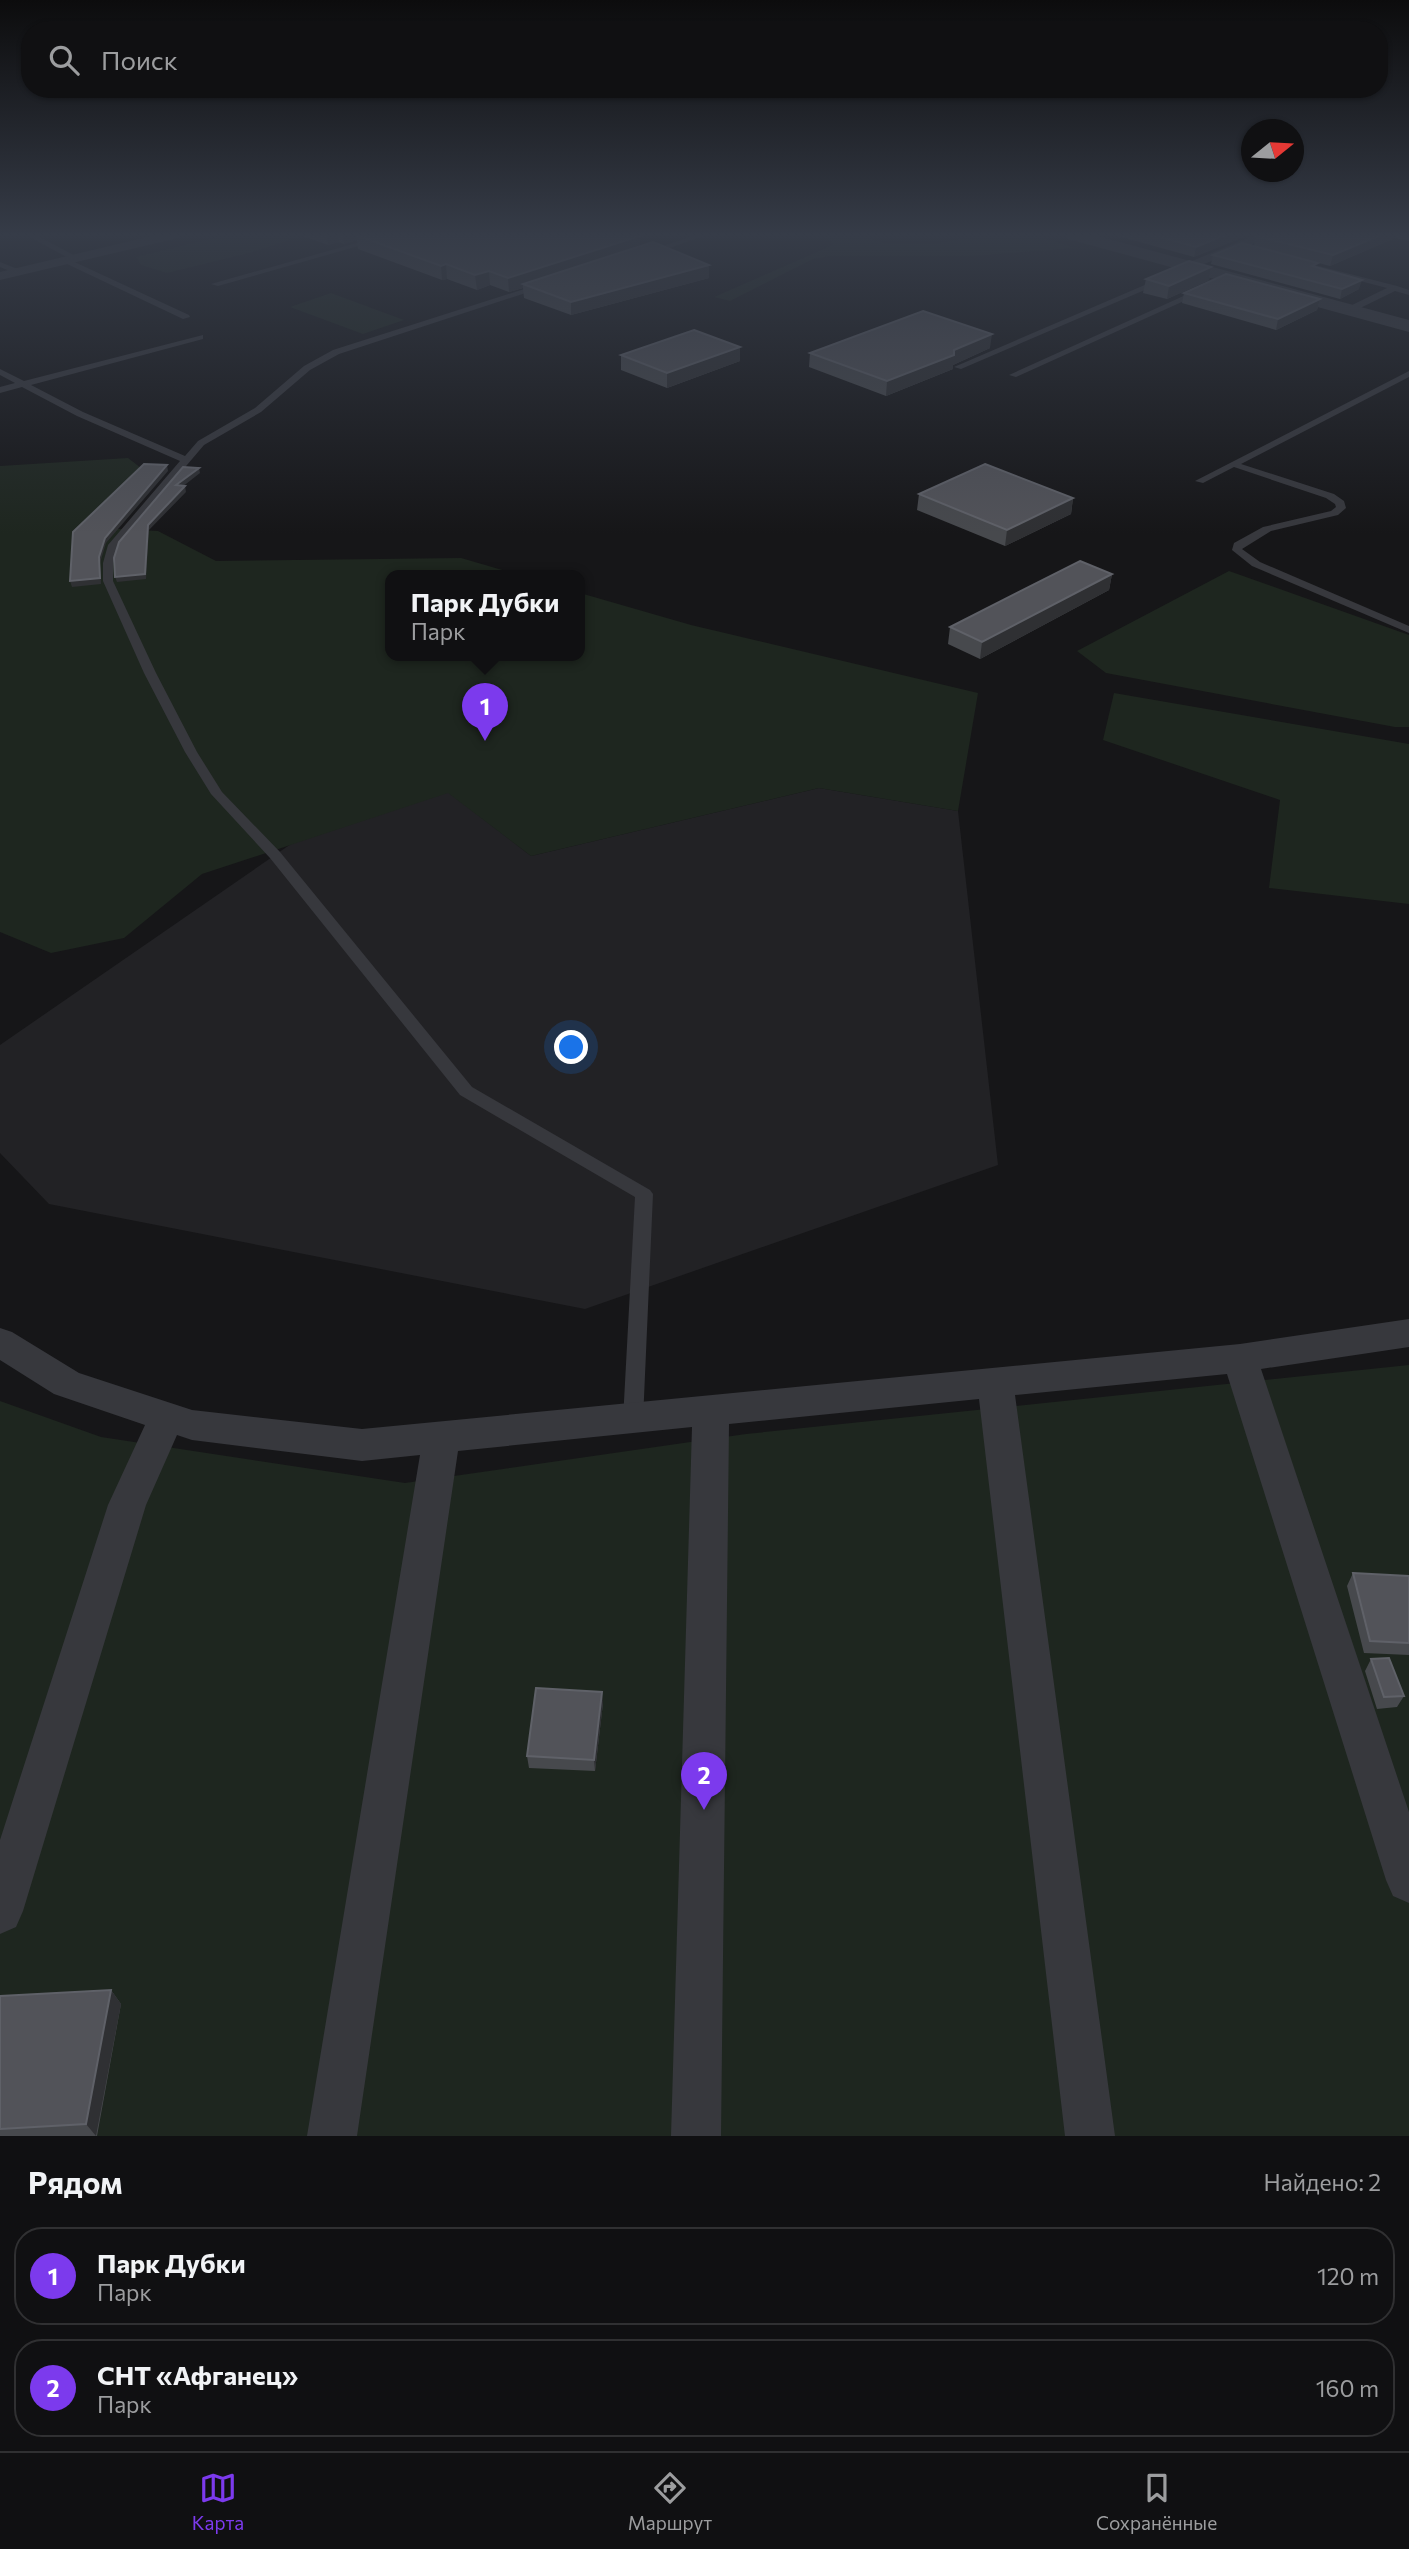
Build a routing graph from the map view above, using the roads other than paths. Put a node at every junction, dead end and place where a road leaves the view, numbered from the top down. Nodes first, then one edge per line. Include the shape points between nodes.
1 (394, 335) edge
2 (1034, 335) edge
3 (1102, 335) edge
4 (200, 337) dead end
5 (958, 367) edge
6 (0, 372) edge
7 (1409, 374) edge
8 (1013, 375) dead end
9 (23, 384) junction
10 (0, 390) edge
11 (186, 460) junction
12 (1233, 464) junction
13 (1200, 481) dead end
14 (1409, 630) edge
15 (1409, 1333) edge
16 (0, 1342) edge
17 (1240, 1358) junction
18 (995, 1383) junction
19 (711, 1412) junction
20 (167, 1417) junction
21 (633, 1420) junction
22 (441, 1438) junction
23 (1409, 1880) edge
24 (0, 1911) edge
25 (332, 2136) edge
26 (696, 2136) edge
27 (1090, 2136) edge

1 - 11 lane via 323,358 258,410 201,443
2 - 5 lane
3 - 8 lane
4 - 9 lane
6 - 9 lane
7 - 12 lane
9 - 10 lane
9 - 11 lane via 79,414
11 - 21 lane via 113,545 108,563 108,581 150,673 217,794 275,855 467,1091 644,1194
12 - 13 lane
12 - 14 lane via 1330,496 1341,508 1267,529 1238,545 1237,550 1256,564
15 - 17 street
16 - 20 street via 67,1384
17 - 18 street
17 - 23 street
18 - 19 street
18 - 27 street
19 - 21 street
19 - 26 street
20 - 22 street via 192,1425 362,1445
20 - 24 street via 127,1505
21 - 22 street
22 - 25 street

